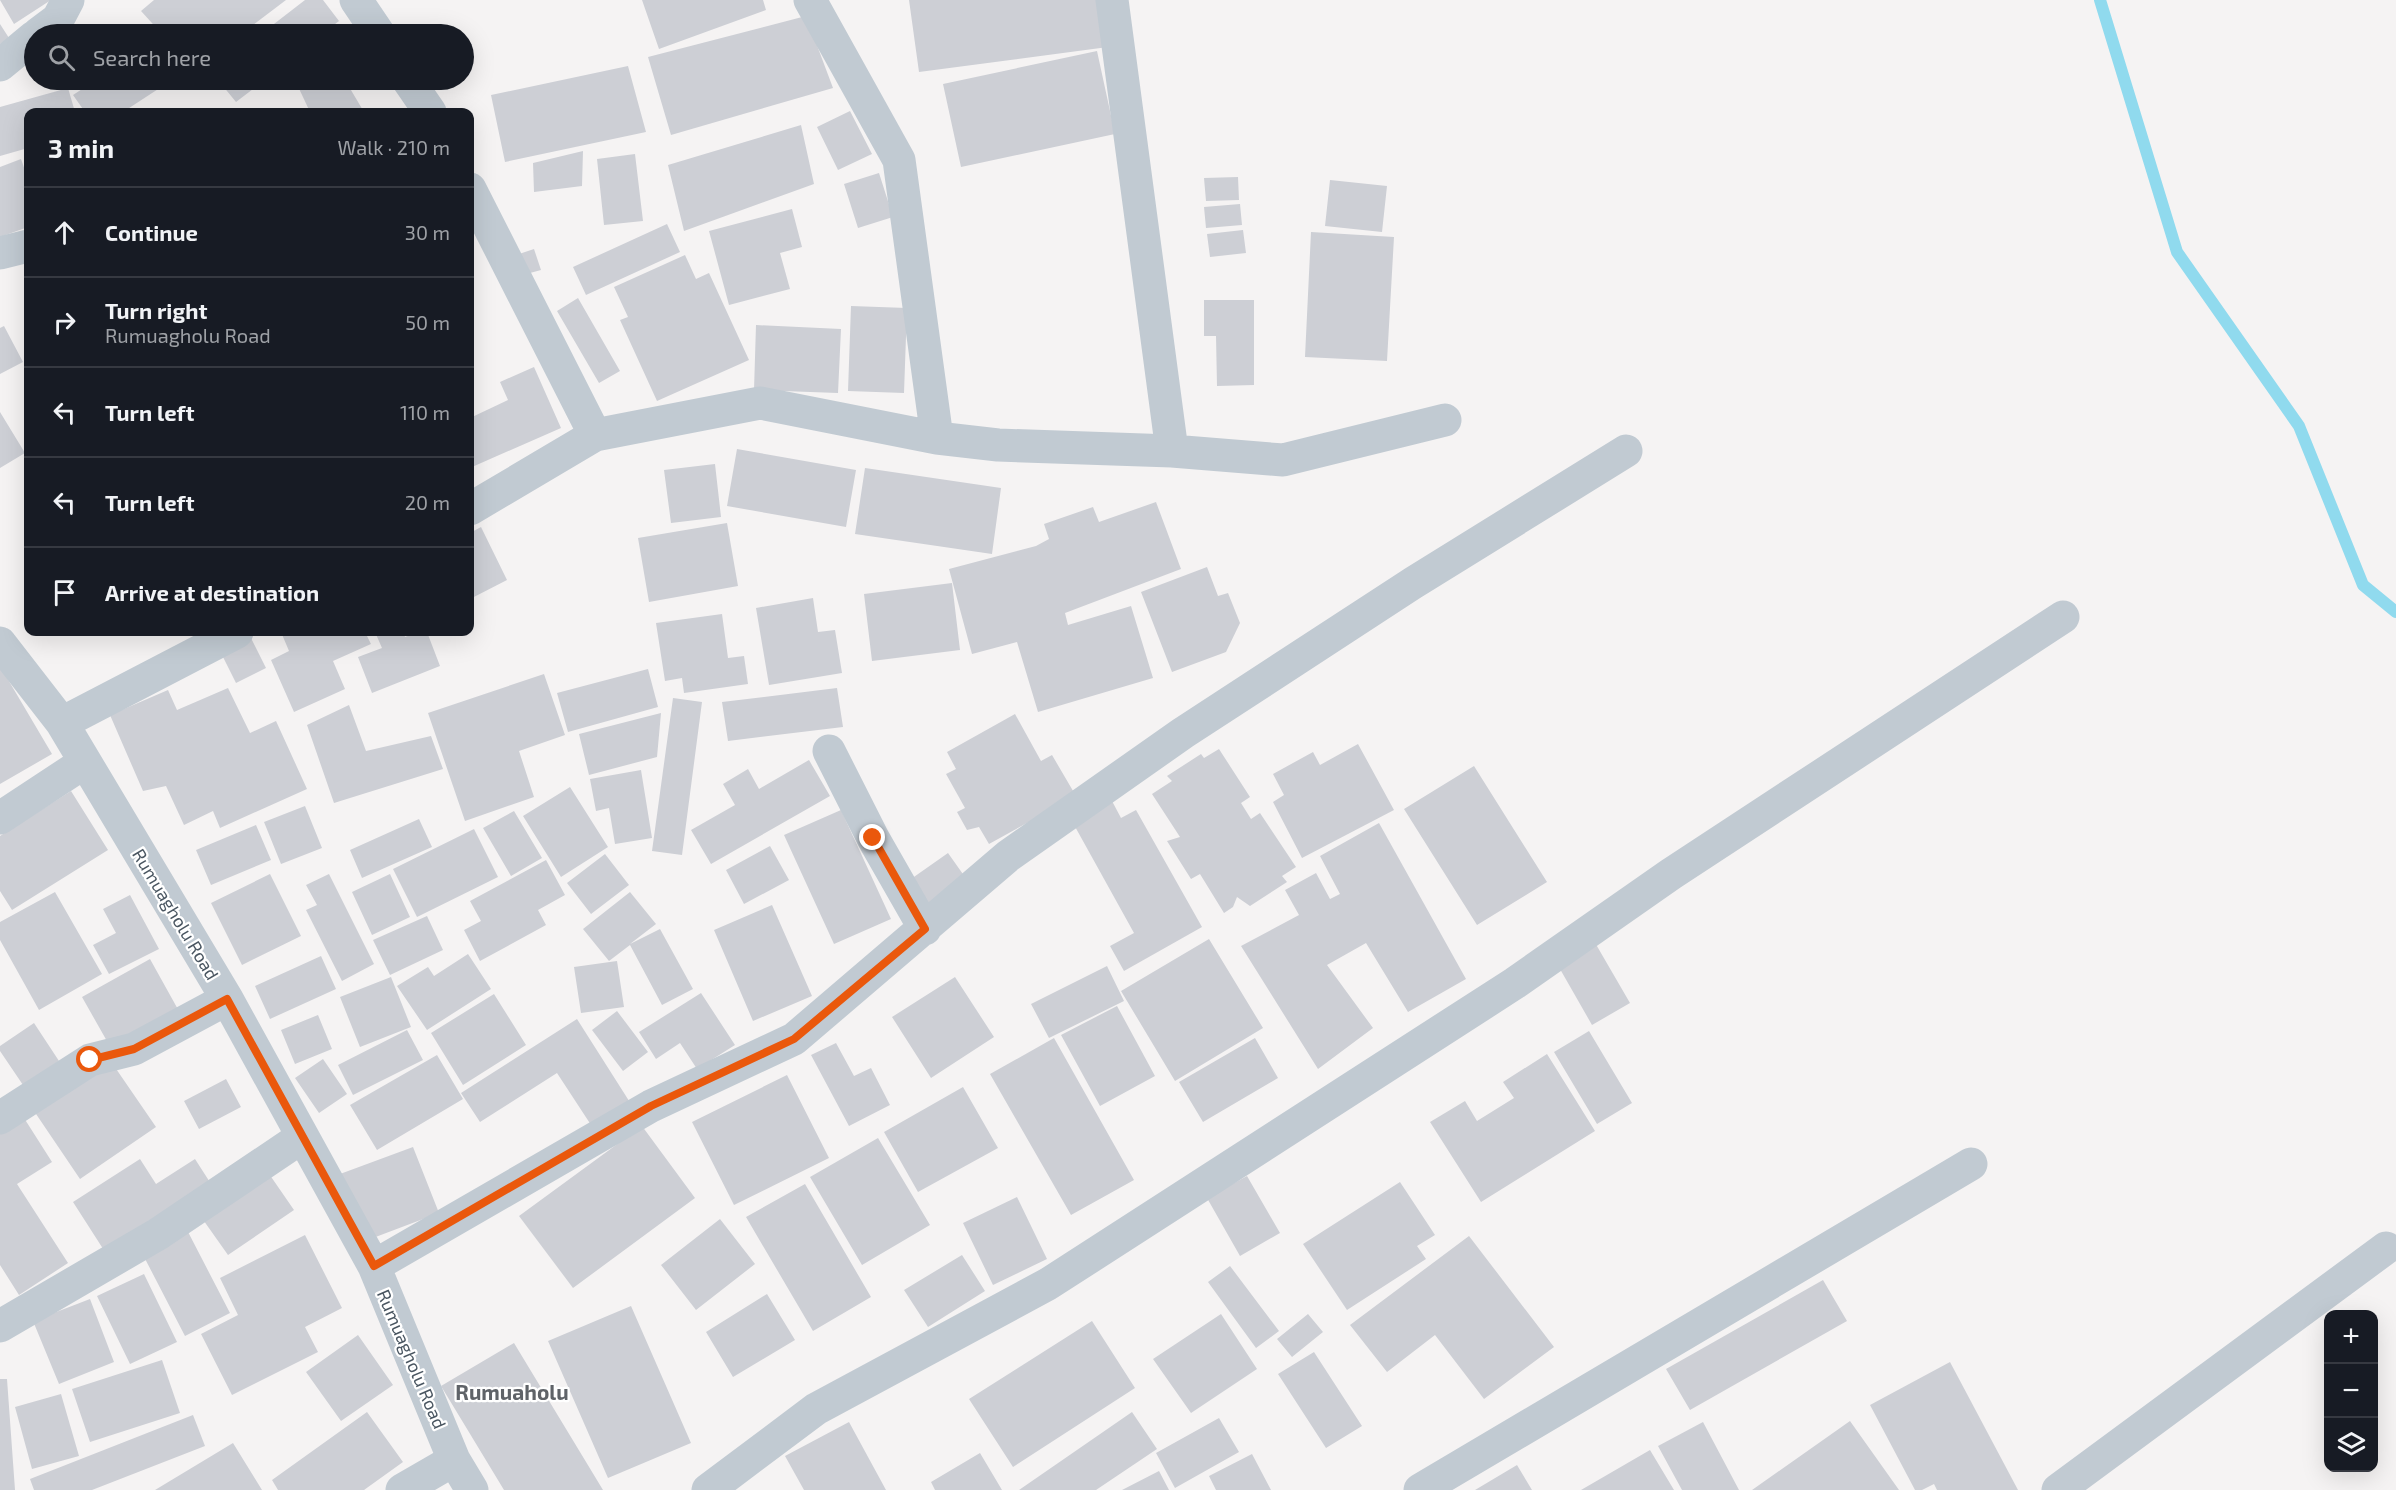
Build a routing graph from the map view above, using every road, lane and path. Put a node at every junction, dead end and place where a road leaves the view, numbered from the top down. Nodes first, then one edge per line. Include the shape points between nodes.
1 (68, 0) edge
2 (356, 0) edge
3 (810, 0) edge
4 (1112, 0) edge
5 (51, 24) edge
6 (372, 24) edge
7 (24, 45) edge
8 (0, 65) edge
9 (415, 90) edge
10 (427, 108) edge
11 (474, 197) edge
12 (24, 247) edge
13 (0, 253) edge
14 (1445, 420) dead end
15 (595, 435) junction
16 (937, 438) junction
17 (1172, 451) junction
18 (1626, 451) dead end
19 (474, 507) edge
20 (2064, 616) dead end
21 (229, 636) edge
22 (0, 643) edge
23 (62, 723) junction
24 (829, 751) dead end
25 (85, 762) junction
26 (0, 818) edge
27 (925, 929) junction
28 (227, 999) junction
29 (0, 1118) edge
30 (302, 1137) junction
31 (1971, 1164) dead end
32 (2386, 1248) dead end
33 (374, 1266) junction
34 (0, 1326) edge
35 (454, 1460) junction
36 (402, 1490) edge
37 (472, 1490) edge
38 (708, 1490) edge
39 (1420, 1490) edge
40 (2058, 1490) edge

1 - 5 street
2 - 6 street
3 - 16 street via 899,160
4 - 17 street
7 - 8 street
9 - 10 street
11 - 15 street
12 - 13 street
14 - 17 street via 1283,460
15 - 16 street via 760,403
15 - 19 street
16 - 17 street via 999,445
18 - 27 street via 1413,583 1184,733 1008,856
20 - 38 street via 1671,874 1515,983 1048,1284 816,1409
21 - 23 street
22 - 23 street, Rumuagholu Road
23 - 25 street, Rumuagholu Road
24 - 27 street
25 - 26 street
25 - 28 street, Rumuagholu Road
27 - 33 street via 794,1039 651,1106
28 - 29 street via 134,1049 90,1060
28 - 30 street, Rumuagholu Road
30 - 33 street, Rumuagholu Road
30 - 34 street via 130,1252
31 - 39 street
32 - 40 street
33 - 35 street, Rumuagholu Road
35 - 36 street
35 - 37 street, Rumuagholu Road

